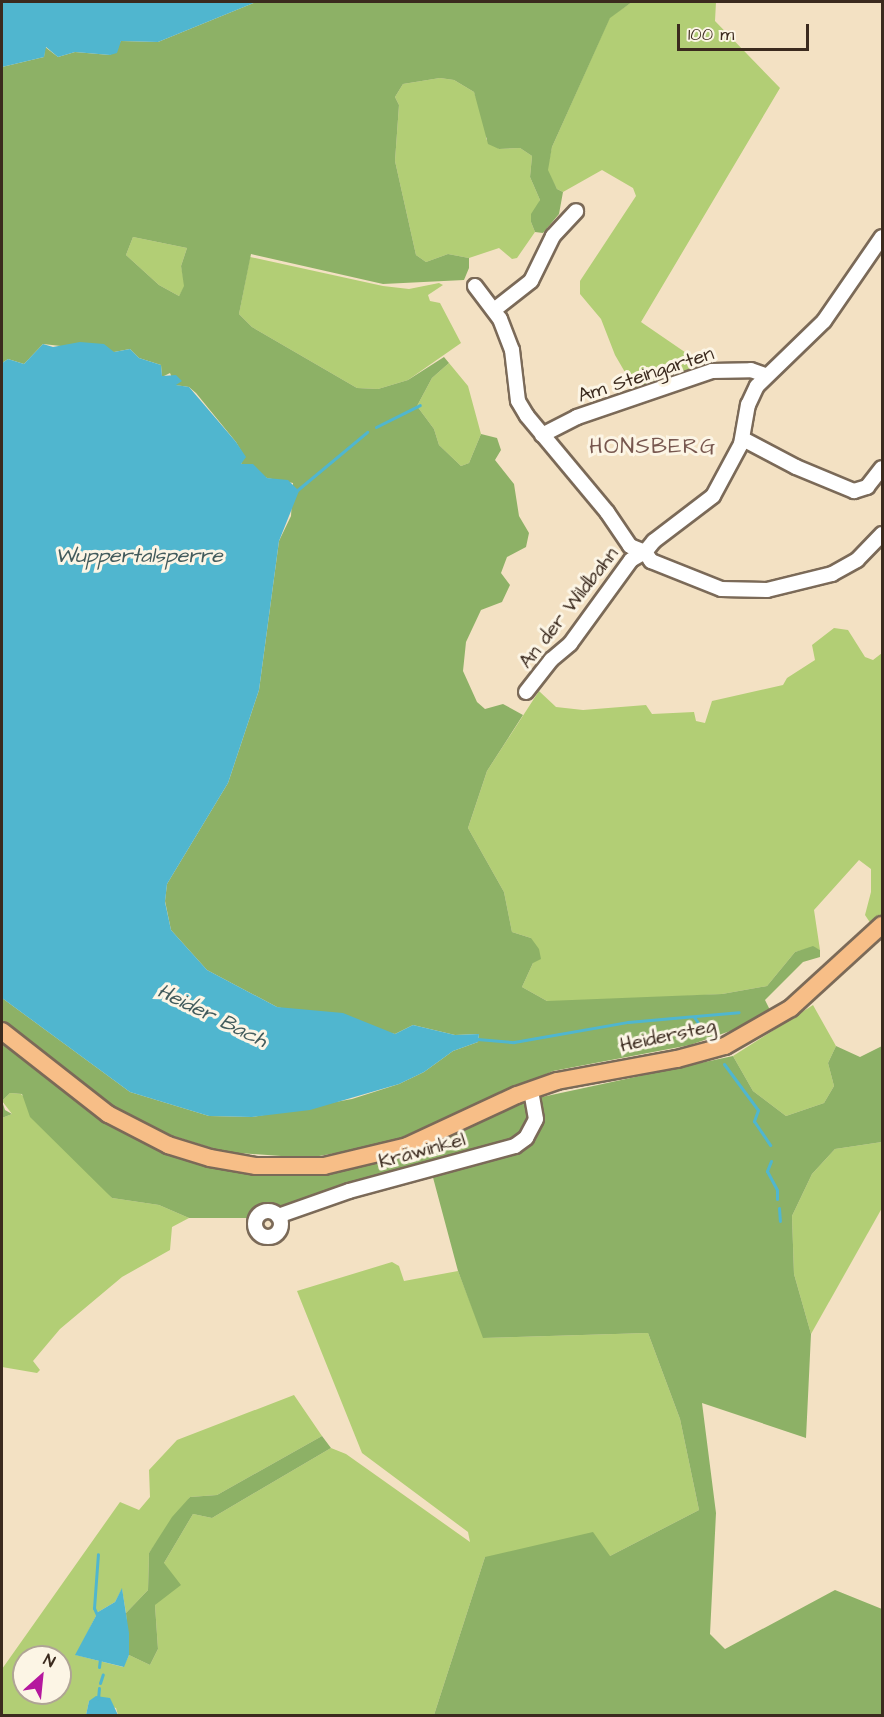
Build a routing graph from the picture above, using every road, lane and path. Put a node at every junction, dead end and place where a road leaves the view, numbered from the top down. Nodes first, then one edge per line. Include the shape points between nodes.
1 (576, 211) dead end
2 (882, 237) edge
3 (475, 286) dead end
4 (494, 310) junction
5 (765, 375) junction
6 (542, 435) junction
7 (743, 439) junction
8 (882, 468) edge
9 (882, 534) edge
10 (645, 552) junction
11 (526, 692) dead end
12 (882, 925) edge
13 (3, 1032) edge
14 (531, 1090) junction
15 (278, 1216) dead end

1 - 4 street via 553,236 531,281
2 - 5 street, An der Wildbahn via 824,321
3 - 4 street
4 - 6 street via 512,350 518,401
5 - 6 street, Am Steingarten via 751,370 712,370 577,417
5 - 7 street, An der Wildbahn via 748,405
6 - 10 street via 608,512 630,546
7 - 8 street via 854,491 867,487
7 - 10 street, An der Wildbahn via 713,496 654,540
9 - 10 street via 857,560 832,574 767,590 721,589 651,561
10 - 11 street, An der Wildbahn via 631,560 570,644 551,660
12 - 14 main road, Heidersteg via 804,998 741,1039 692,1056 573,1077
13 - 14 main road, Heidersteg via 127,1126 191,1153 256,1166 309,1167 371,1157 427,1138
14 - 15 street, Kräwinkel via 536,1119 526,1138 515,1146 349,1191

